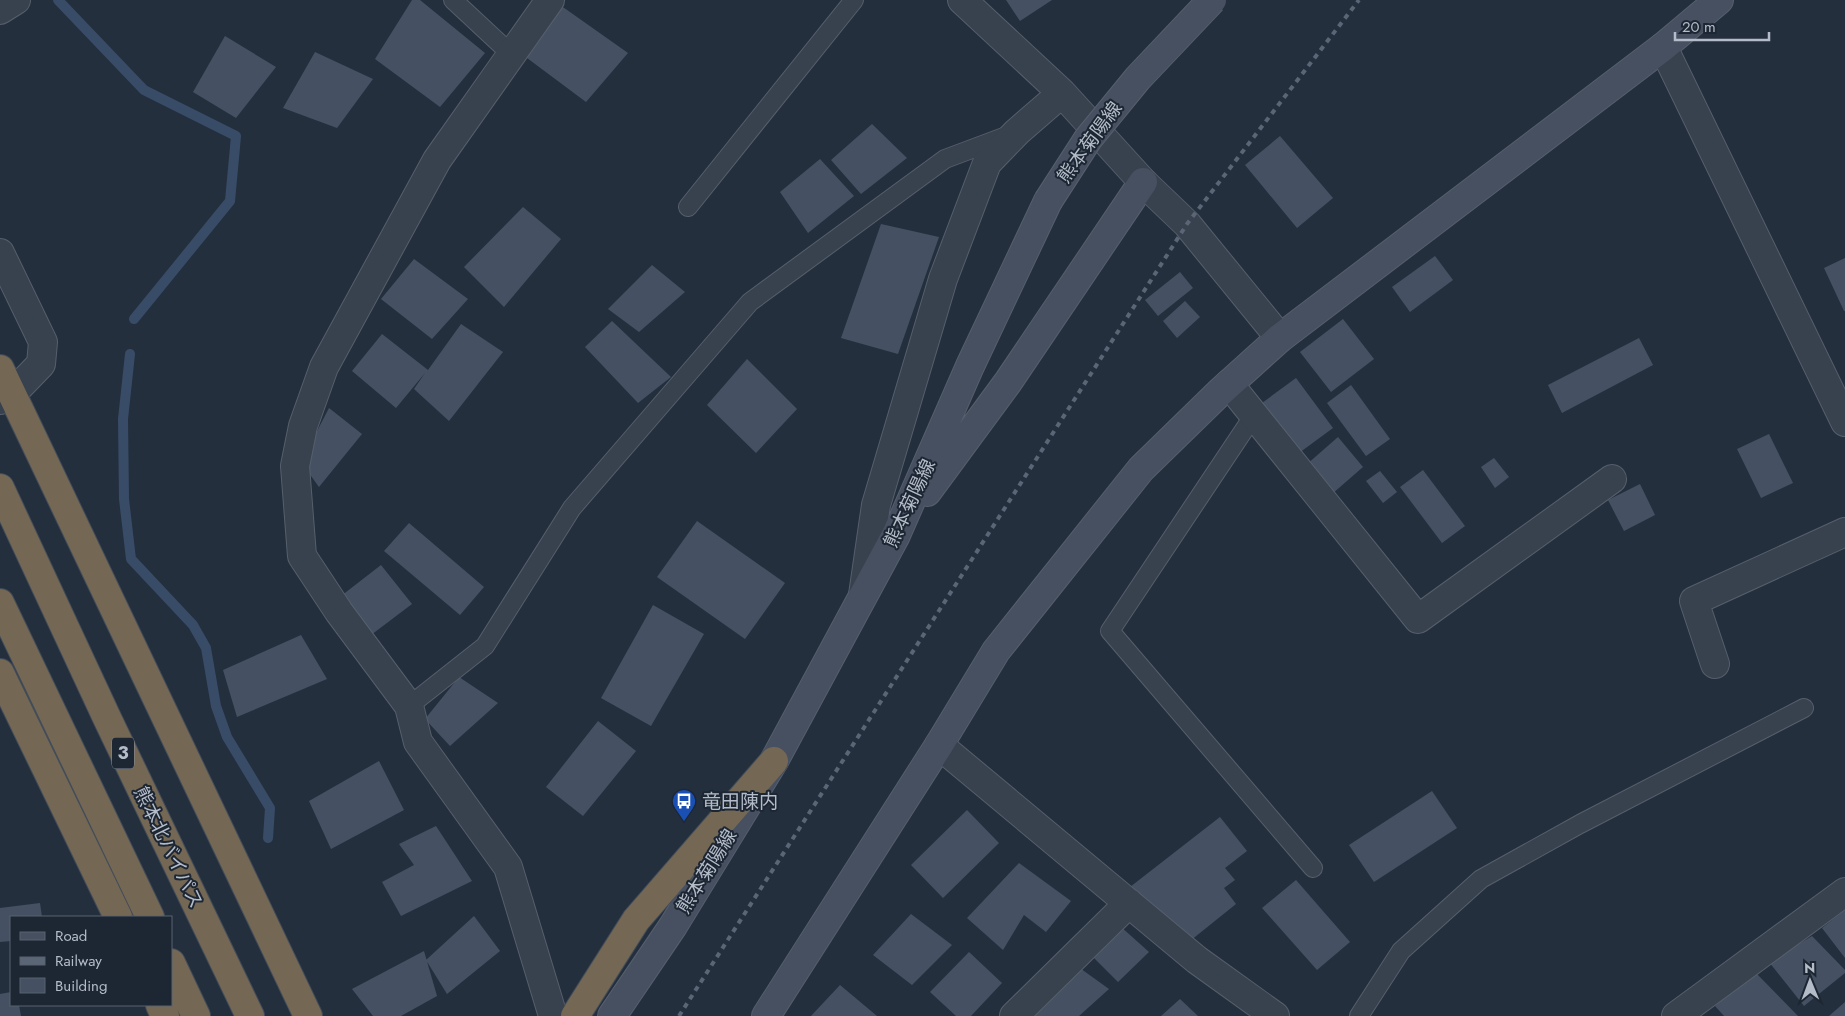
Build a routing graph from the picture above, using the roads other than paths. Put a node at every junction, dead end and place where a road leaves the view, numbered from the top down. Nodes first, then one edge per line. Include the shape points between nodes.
1 (16, 0) edge
2 (453, 0) edge
3 (550, 0) edge
4 (854, 0) edge
5 (962, 0) edge
6 (1212, 0) edge
7 (1719, 0) edge
8 (0, 10) edge
9 (1663, 47) junction
10 (512, 55) junction
11 (1062, 93) junction
12 (1017, 132) junction
13 (1143, 182) junction
14 (688, 207) dead end
15 (0, 253) edge
16 (1280, 338) junction
17 (0, 369) edge
18 (1229, 384) junction
19 (6, 397) edge
20 (1254, 415) junction
21 (1845, 422) edge
22 (1612, 479) dead end
23 (0, 488) edge
24 (1845, 532) edge
25 (896, 535) junction
26 (862, 596) junction
27 (0, 604) edge
28 (1715, 664) dead end
29 (0, 673) edge
30 (409, 706) junction
31 (1804, 708) dead end
32 (939, 745) junction
33 (774, 761) junction
34 (1313, 868) dead end
35 (1845, 892) edge
36 (1128, 903) junction
37 (118, 916) edge
38 (150, 916) edge
39 (172, 965) edge
40 (196, 1016) edge
41 (250, 1016) edge
42 (308, 1016) edge
43 (553, 1016) edge
44 (574, 1016) edge
45 (612, 1016) edge
46 (766, 1016) edge
47 (1014, 1016) edge
48 (1275, 1016) edge
49 (1359, 1016) edge
50 (1676, 1016) edge

1 - 8 street
2 - 10 lane
3 - 10 street
4 - 14 lane
5 - 11 street
6 - 25 main road, 熊本菊陽線, bridge via 1113,108 1088,139 1048,201 970,366
7 - 9 main road
9 - 16 main road
9 - 21 street
10 - 30 street via 437,160 324,367 303,426 295,466 302,556
11 - 12 street
11 - 13 street
12 - 26 street via 987,163 943,279 876,505
12 - 30 lane via 945,159 750,302 572,508 485,646
13 - 16 street via 1187,224
13 - 25 main road via 1008,382
15 - 19 street via 42,342 41,364
16 - 18 main road
17 - 19 highway
18 - 20 street
18 - 32 main road via 1141,469 996,651
19 - 42 highway
20 - 22 street via 1418,619
20 - 34 lane via 1110,631
23 - 41 highway, 熊本北バイパス / 3 via 106,718
24 - 28 street via 1694,601
25 - 26 main road, 熊本菊陽線
26 - 33 main road, 熊本菊陽線
27 - 38 highway
29 - 37 highway
30 - 43 street via 418,742 508,867
31 - 49 lane via 1481,879 1401,951
32 - 36 street
32 - 46 main road
33 - 44 highway via 636,920
33 - 45 main road, 熊本菊陽線
35 - 50 street
36 - 47 street
36 - 48 street via 1197,960
39 - 40 highway

